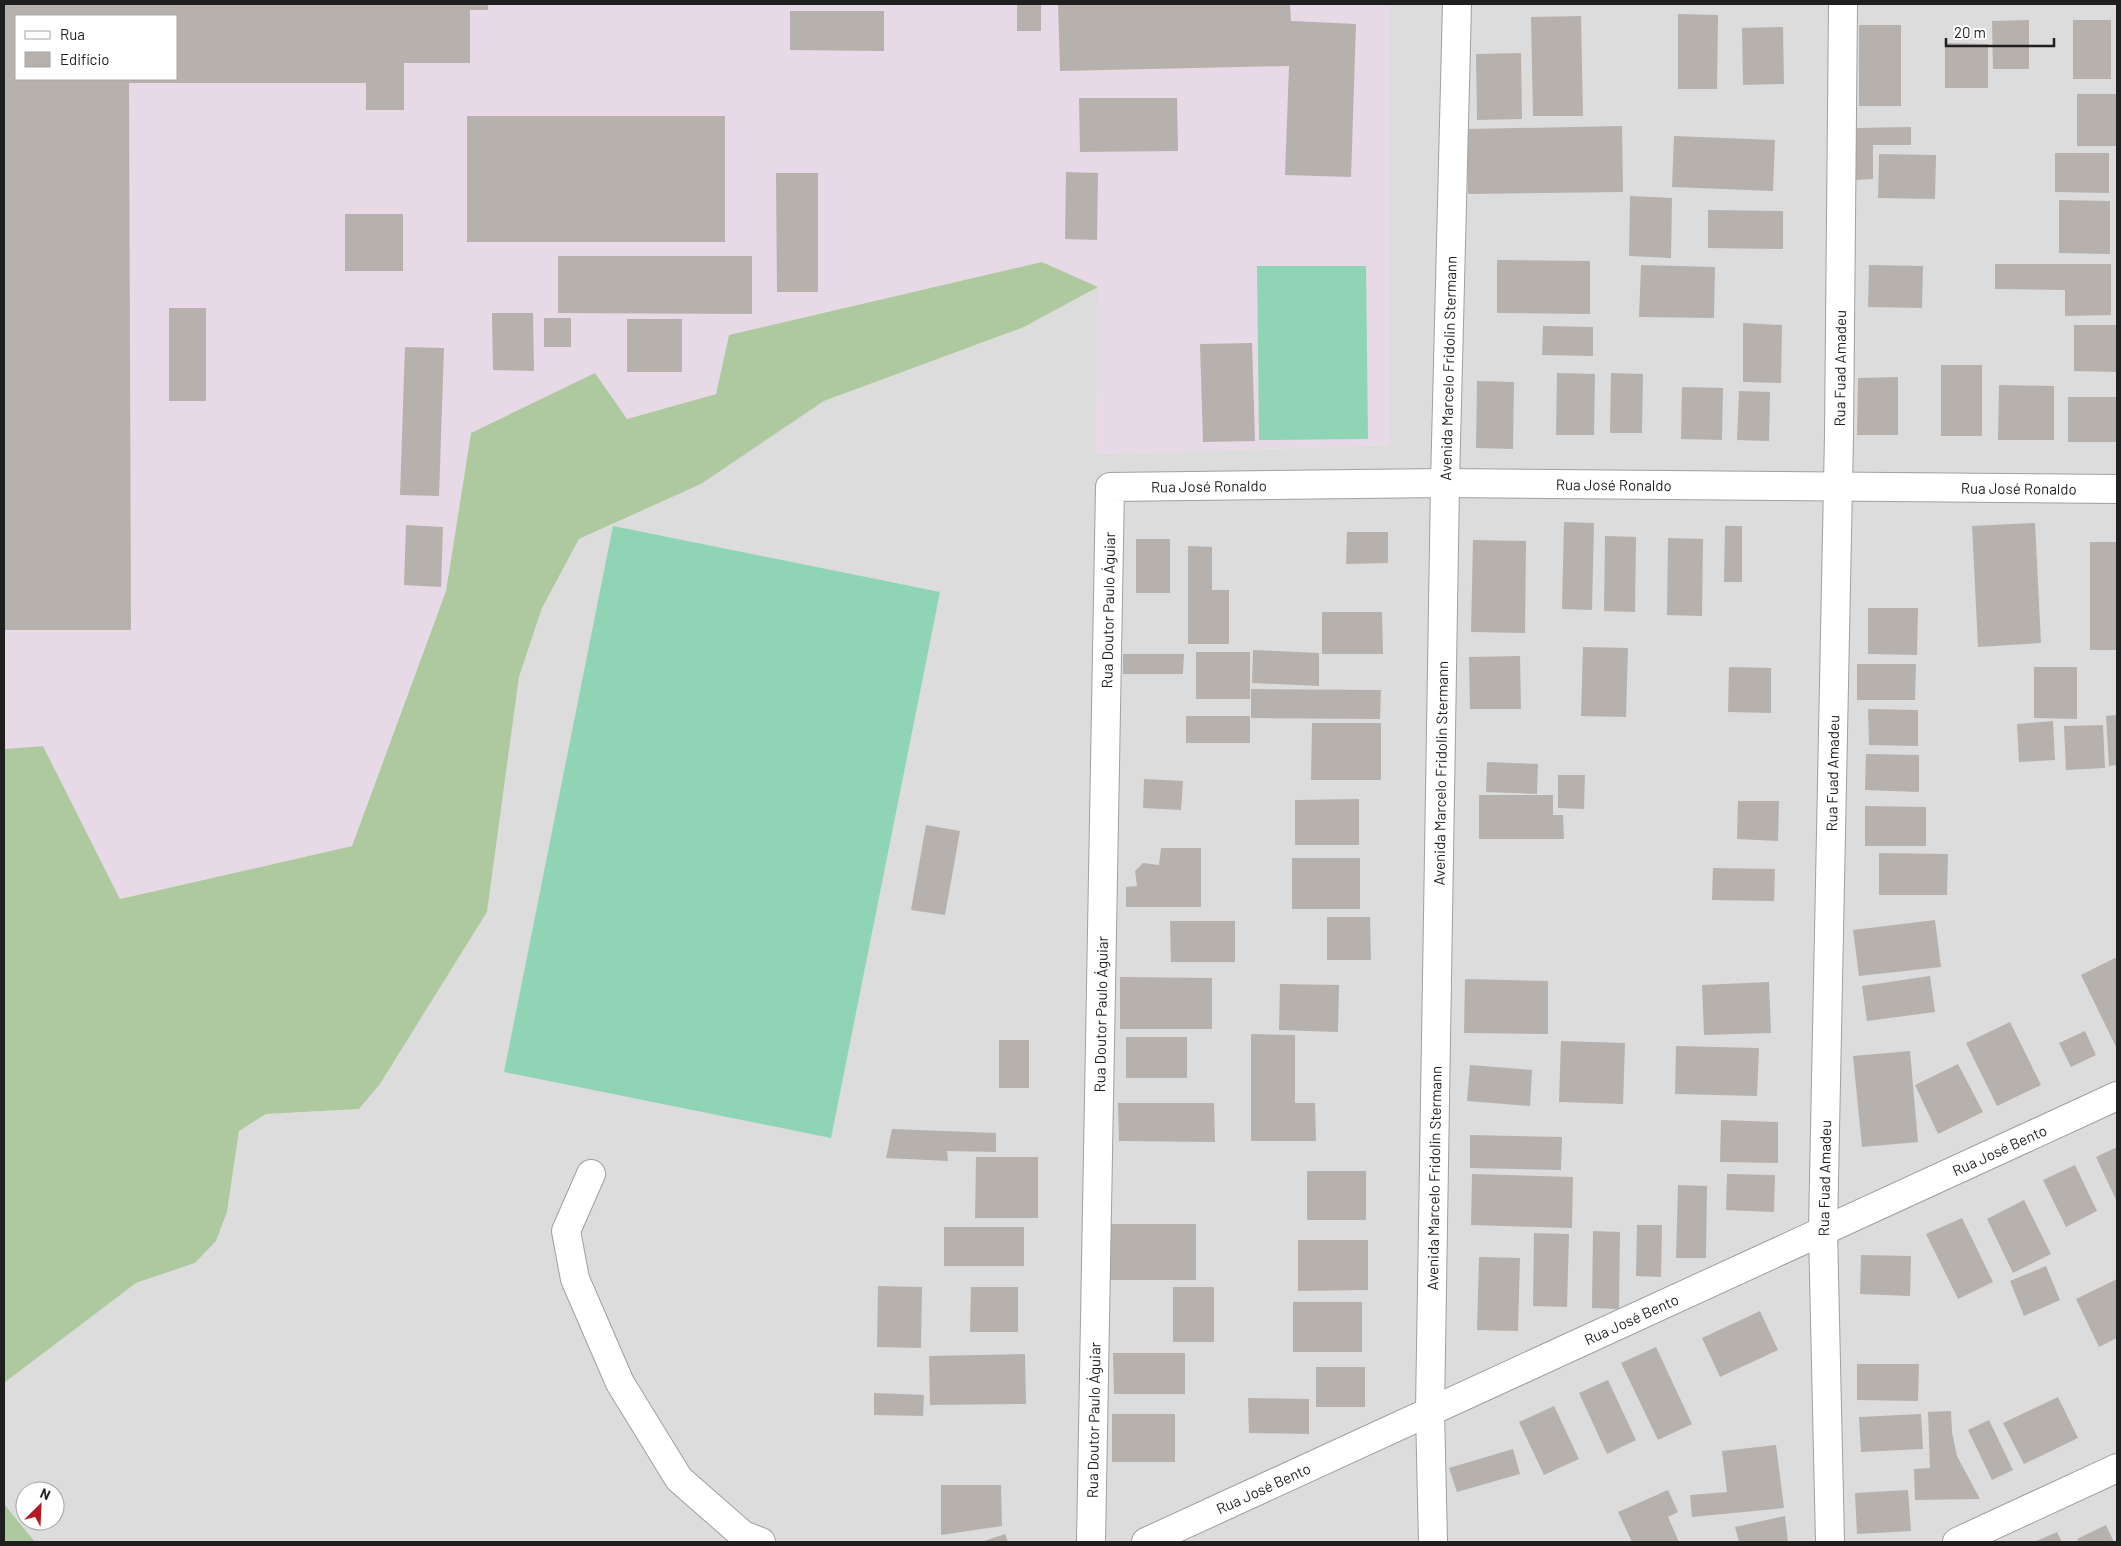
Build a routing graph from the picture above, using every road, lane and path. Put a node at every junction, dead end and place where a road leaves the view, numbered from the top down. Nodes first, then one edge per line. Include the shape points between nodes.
1 (1457, 4) edge
2 (1843, 4) edge
3 (1445, 484) junction
4 (1110, 487) joint
5 (1837, 487) junction
6 (2117, 489) edge
7 (2117, 1096) edge
8 (591, 1174) dead end
9 (1823, 1230) junction
10 (1430, 1411) junction
11 (2117, 1468) edge
12 (761, 1542) edge
13 (1091, 1542) edge
14 (1146, 1542) edge
15 (1433, 1542) edge
16 (1830, 1542) edge
17 (1957, 1542) edge

1 - 3 street, Avenida Marcelo Fridolin Stermann
2 - 5 street, Rua Fuad Amadeu
3 - 4 street, Rua José Ronaldo
3 - 5 street, Rua José Ronaldo
3 - 10 street, Avenida Marcelo Fridolin Stermann
4 - 13 street, Rua Doutor Paulo Águiar
5 - 6 street, Rua José Ronaldo
5 - 9 street, Rua Fuad Amadeu
7 - 9 street, Rua José Bento
8 - 12 street via 566,1231 575,1279 620,1383 679,1479 743,1535
9 - 10 street, Rua José Bento
9 - 16 street, Rua Fuad Amadeu
10 - 14 street, Rua José Bento
10 - 15 street, Avenida Marcelo Fridolin Stermann
11 - 17 street

